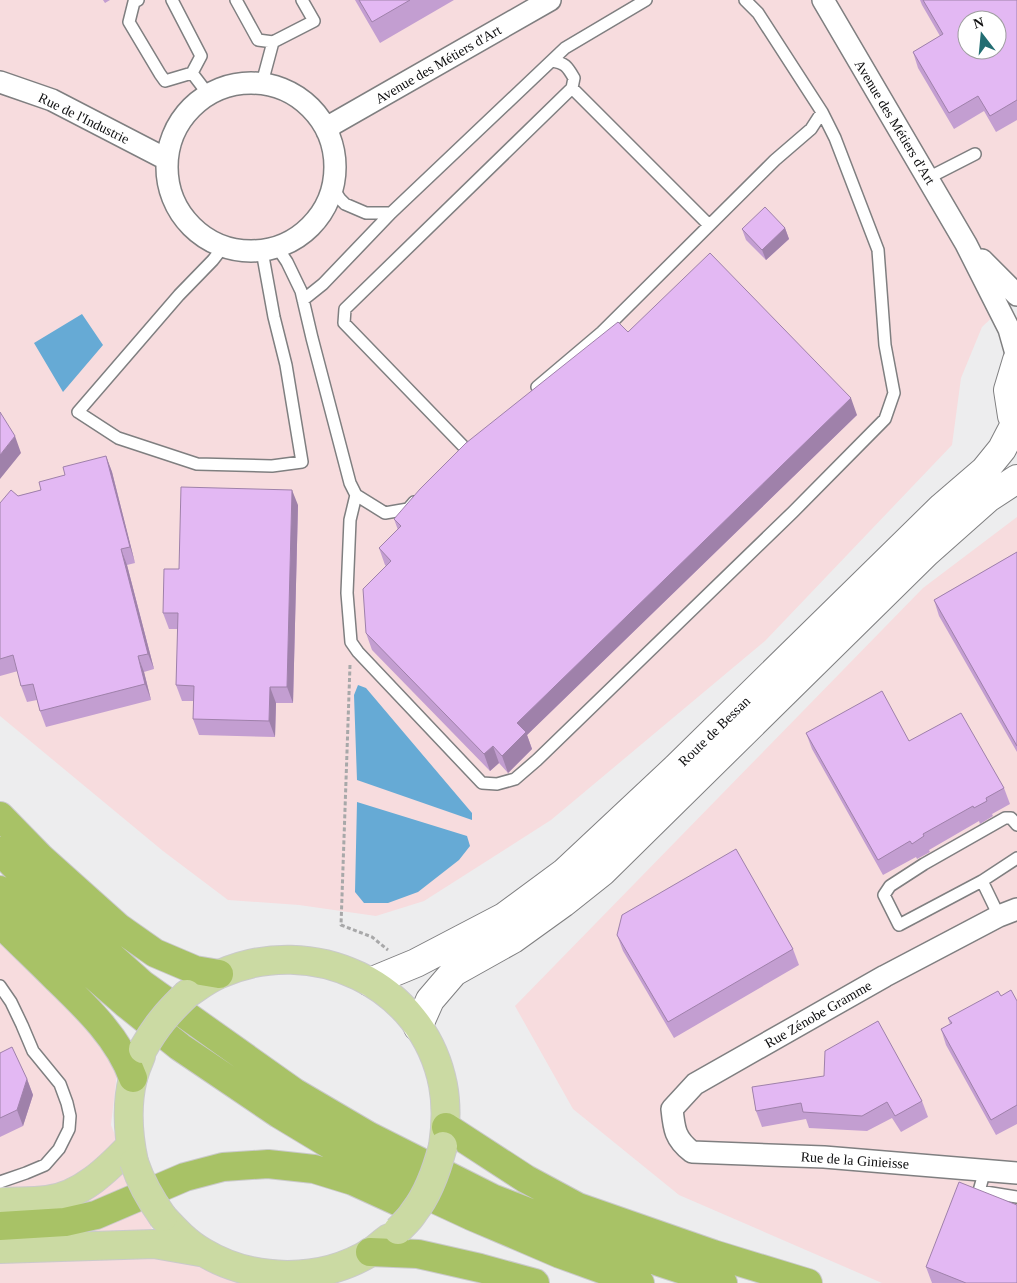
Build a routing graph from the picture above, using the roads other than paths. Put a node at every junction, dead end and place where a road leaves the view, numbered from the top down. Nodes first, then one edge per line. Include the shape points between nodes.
1 (138, 0) edge
2 (172, 0) edge
3 (236, 0) edge
4 (302, 0) edge
5 (550, 0) edge
6 (646, 0) edge
7 (745, 0) edge
8 (823, 0) edge
9 (273, 42) junction
10 (552, 61) junction
11 (192, 73) junction
12 (0, 82) edge
13 (262, 83) junction
14 (572, 88) junction
15 (208, 94) junction
16 (822, 112) junction
17 (327, 131) junction
18 (975, 154) dead end
19 (166, 159) junction
20 (928, 178) junction
21 (333, 188) junction
22 (391, 213) junction
23 (709, 225) junction
24 (966, 244) junction
25 (223, 247) junction
26 (270, 249) junction
27 (1017, 295) edge
28 (303, 300) junction
29 (1017, 358) edge
30 (528, 395) edge
31 (1016, 426) edge
32 (465, 449) edge
33 (1017, 479) edge
34 (356, 495) junction
35 (418, 496) edge
36 (0, 816) edge
37 (1017, 825) edge
38 (0, 851) edge
39 (1017, 858) edge
40 (982, 881) junction
41 (0, 890) edge
42 (1008, 912) edge
43 (0, 923) edge
44 (218, 974) junction
45 (370, 982) junction
46 (0, 986) edge
47 (418, 1027) junction
48 (133, 1078) junction
49 (444, 1137) junction
50 (692, 1152) joint
51 (132, 1154) junction
52 (985, 1170) junction
53 (1017, 1173) edge
54 (0, 1182) edge
55 (1017, 1197) edge
56 (0, 1202) edge
57 (0, 1226) edge
58 (0, 1249) edge
59 (202, 1252) junction
60 (370, 1252) junction
61 (259, 1278) edge
62 (317, 1278) edge
63 (535, 1283) edge
64 (607, 1283) edge
65 (640, 1283) edge
66 (723, 1283) edge
67 (808, 1283) edge

1 - 11 lane via 134,2 129,22 165,81
2 - 11 lane via 201,56
3 - 9 lane via 258,40
4 - 9 lane via 314,21
5 - 17 street, Avenue des Métiers d'Art via 333,124
6 - 10 lane via 565,48
7 - 16 lane via 758,13
8 - 20 street, Avenue des Métiers d'Art
9 - 13 lane
10 - 14 lane via 568,68 574,78
10 - 22 lane
11 - 15 lane
12 - 19 street, Rue de l'Industrie via 52,100
13 - 15 street via 234,84
13 - 17 street via 301,99 316,113
14 - 23 lane
14 - 32 lane via 345,310 344,323
15 - 19 street via 188,111 173,133
16 - 23 lane via 812,129 775,160
16 - 34 lane via 878,250 885,345 894,393 885,419 515,779 497,784 482,783 351,642 347,593 350,520
17 - 21 street via 335,159
18 - 20 lane
19 - 25 street via 167,182 174,204 186,223 203,238
20 - 24 street, Avenue des Métiers d'Art
21 - 22 lane via 345,204 366,214
21 - 26 street via 321,214 302,234
22 - 28 lane via 323,284
23 - 30 lane via 602,332
24 - 27 street, Avenue des Métiers d'Art
24 - 29 street, Avenue des Métiers d'Art via 1009,329
25 - 26 street via 242,251
25 - 26 lane via 78,412 118,438 197,464 272,466 302,462 286,365 274,317
26 - 28 lane via 287,262
28 - 34 lane via 350,483
29 - 31 street via 1008,390
31 - 45 street, Route de Bessan via 985,470 942,507 676,768 564,872 504,917 416,963
33 - 47 street, Route de Bessan via 988,498 926,553 602,872 513,939 454,972 430,1000
34 - 35 lane via 385,513 408,509
36 - 44 highway via 118,927 155,953 195,970
37 - 40 lane via 1011,818 1005,818 915,870 890,886 884,895 899,925
38 - 66 highway via 45,897 142,984 294,1092 369,1136 492,1198
39 - 40 lane
40 - 42 lane
41 - 65 highway via 26,916 180,1047 279,1114 357,1161 409,1187 560,1254
42 - 50 street, Rue Zénobe Gramme via 885,976 695,1084 672,1109 678,1137
43 - 48 highway via 101,1026 122,1055
44 - 45 main road via 261,961 284,959 328,964
44 - 48 main road, bridge via 170,1010 143,1050
45 - 47 main road via 404,1010
46 - 54 lane via 11,1002 33,1051 60,1084 70,1116 69,1130 59,1149 45,1164
47 - 49 main road via 437,1064 442,1085
48 - 51 main road via 128,1112
49 - 60 main road, bridge via 439,1164 427,1192 398,1230
49 - 67 highway via 578,1207
50 - 52 street, Rue de la Ginieisse via 824,1157
51 - 56 main road via 113,1163 78,1191 49,1200
51 - 59 main road, bridge via 144,1188 163,1217
52 - 53 street, Rue de la Ginieisse
52 - 55 lane via 979,1191
57 - 64 highway via 64,1222 96,1215 185,1177 223,1167 268,1164 314,1169 353,1181 561,1270
58 - 59 main road via 154,1244
59 - 61 main road
60 - 62 main road
60 - 63 highway via 418,1254
61 - 62 main road

